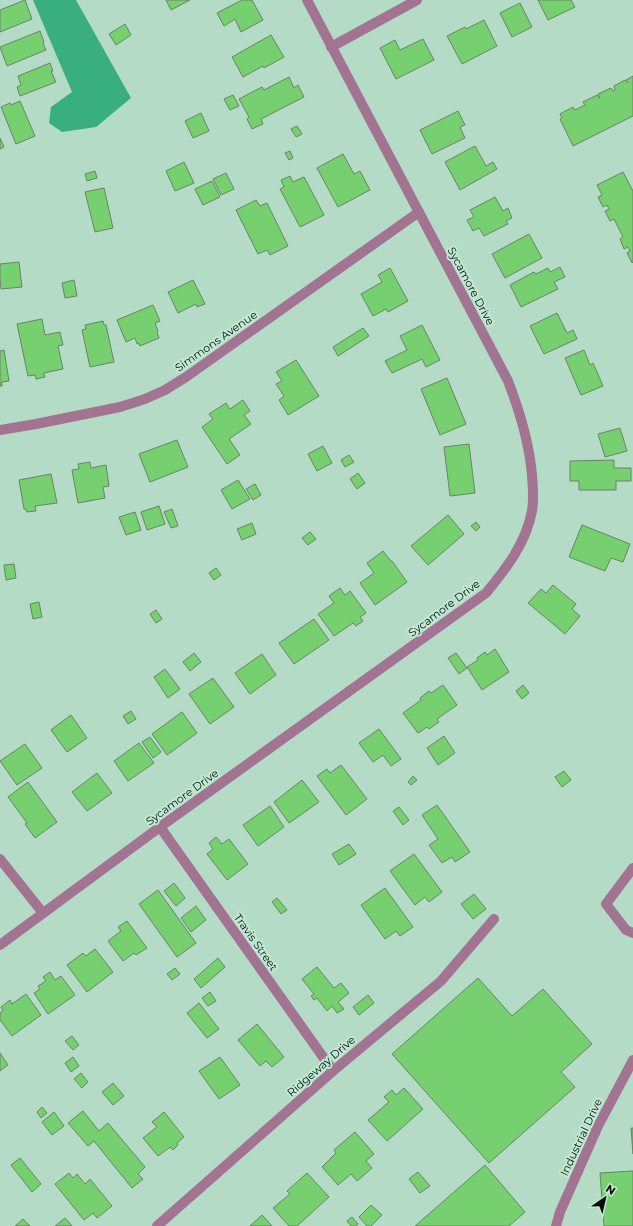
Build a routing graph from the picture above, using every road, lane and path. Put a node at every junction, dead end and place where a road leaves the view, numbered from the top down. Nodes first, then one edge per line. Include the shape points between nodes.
1 (306, 0) edge
2 (417, 0) edge
3 (331, 47) junction
4 (419, 212) junction
5 (0, 430) edge
6 (160, 828) junction
7 (0, 859) edge
8 (633, 868) edge
9 (43, 913) junction
10 (494, 919) dead end
11 (633, 934) edge
12 (0, 945) edge
13 (633, 1060) edge
14 (332, 1071) junction
15 (157, 1226) edge
16 (556, 1226) edge

1 - 3 street, Sycamore Drive
2 - 3 street
3 - 4 street, Sycamore Drive
4 - 5 street, Simmons Avenue via 165,390 120,407
4 - 6 street, Sycamore Drive via 508,381 519,409 526,435 534,490 526,532 505,570 486,593
6 - 9 street, Sycamore Drive
6 - 14 street, Travis Street
7 - 9 street
8 - 11 street via 606,904 626,930
9 - 12 street, Sycamore Drive
10 - 14 street, Ridgeway Drive via 441,981
13 - 16 street, Industrial Drive via 598,1126
14 - 15 street, Ridgeway Drive

